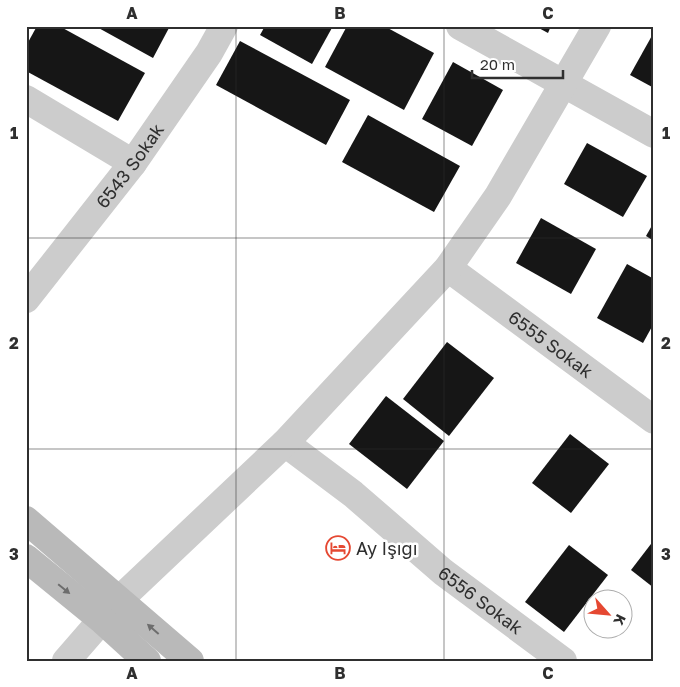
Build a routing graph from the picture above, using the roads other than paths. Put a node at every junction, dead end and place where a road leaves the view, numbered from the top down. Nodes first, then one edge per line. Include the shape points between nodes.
1 (224, 26) edge
2 (460, 26) edge
3 (597, 26) edge
4 (563, 83) junction
5 (26, 98) edge
6 (654, 134) edge
7 (133, 163) junction
8 (448, 268) junction
9 (26, 299) edge
10 (654, 420) edge
11 (285, 443) junction
12 (26, 520) edge
13 (26, 558) edge
14 (110, 610) junction
15 (66, 661) edge
16 (147, 661) edge
17 (190, 661) edge
18 (563, 661) edge

1 - 7 street, 6543 Sokak
2 - 4 street
3 - 4 street
4 - 6 street
4 - 8 street via 498,196
5 - 7 street
7 - 9 street, 6543 Sokak
8 - 10 street, 6555 Sokak
8 - 11 street
11 - 14 street
11 - 18 street, 6556 Sokak via 353,494 443,572
12 - 14 street
13 -> 14 street
14 - 15 street
14 - 16 street
17 -> 14 street

